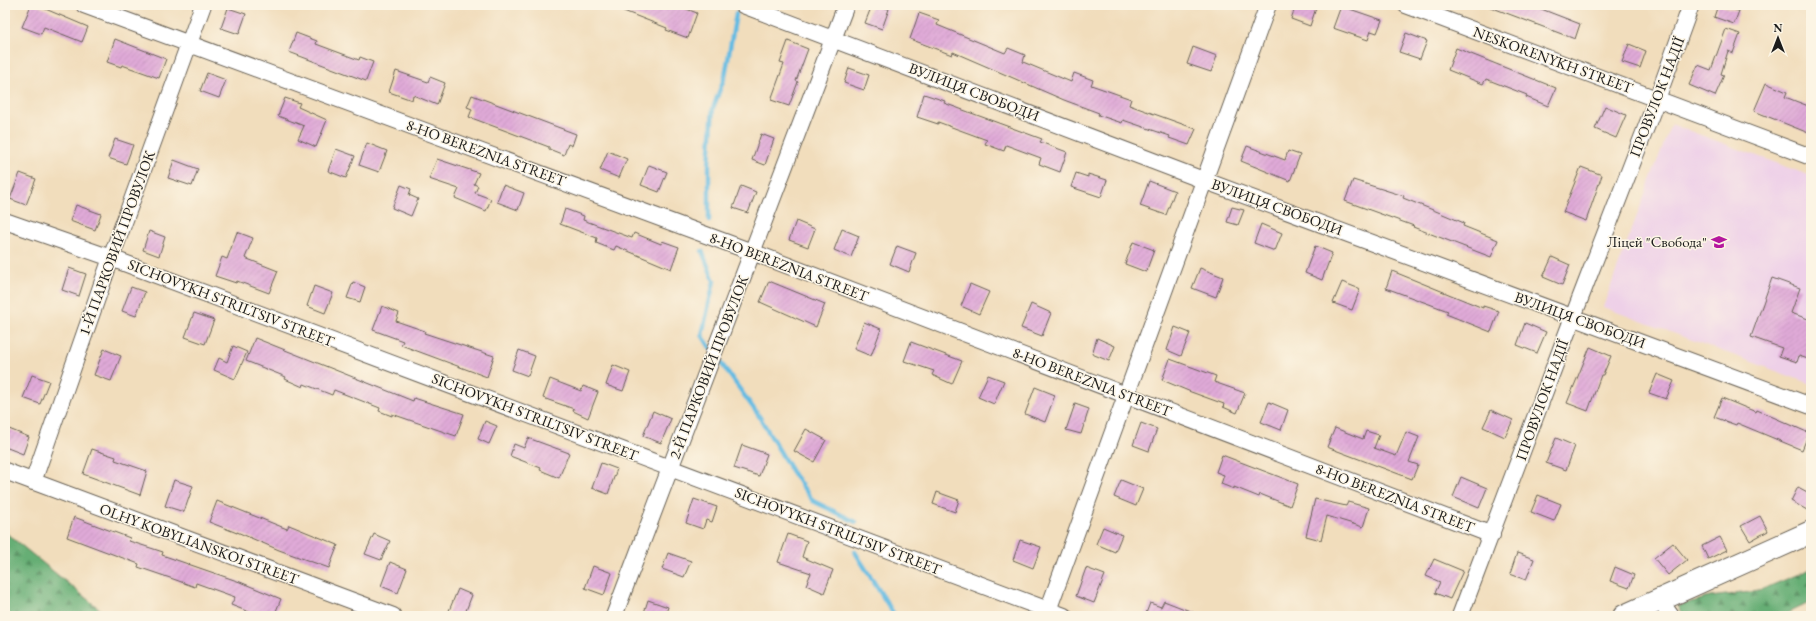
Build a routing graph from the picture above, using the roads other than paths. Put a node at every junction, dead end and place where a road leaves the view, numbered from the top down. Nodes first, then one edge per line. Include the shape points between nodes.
1 (84, 5) edge
2 (203, 5) edge
3 (744, 5) edge
4 (846, 5) edge
5 (1268, 5) edge
6 (1406, 5) edge
7 (1691, 5) edge
8 (833, 38) junction
9 (189, 43) junction
10 (1657, 99) junction
11 (1811, 157) edge
12 (1203, 180) junction
13 (5, 221) edge
14 (752, 252) junction
15 (111, 258) junction
16 (1573, 317) junction
17 (1127, 396) junction
18 (1811, 406) edge
19 (671, 468) junction
20 (5, 471) edge
21 (33, 482) junction
22 (1811, 532) edge
23 (1492, 535) junction
24 (1665, 608) edge
25 (1047, 613) edge
26 (393, 616) edge
27 (614, 616) edge
28 (1064, 616) edge
29 (1460, 616) edge
30 (1624, 616) edge

1 - 9 street, 8-HO BEREZNIA STREET
2 - 9 street, 1-Й ПАРКОВИЙ ПРОВУЛОК
3 - 8 street, ВУЛИЦЯ СВОБОДИ
4 - 8 street, 2-Й ПАРКОВИЙ ПРОВУЛОК
5 - 12 street
6 - 10 street, NESKORENYKH STREET
7 - 10 street, ПРОВУЛОК НАДІЇ
8 - 12 street, ВУЛИЦЯ СВОБОДИ
8 - 14 street, 2-Й ПАРКОВИЙ ПРОВУЛОК
9 - 14 street, 8-HO BEREZNIA STREET
9 - 15 street, 1-Й ПАРКОВИЙ ПРОВУЛОК
10 - 11 street, NESKORENYKH STREET
10 - 16 street, ПРОВУЛОК НАДІЇ
12 - 16 street, ВУЛИЦЯ СВОБОДИ
12 - 17 street
13 - 15 street, SICHOVYKH STRILTSIV STREET
14 - 17 street, 8-HO BEREZNIA STREET
14 - 19 street, 2-Й ПАРКОВИЙ ПРОВУЛОК
15 - 19 street, SICHOVYKH STRILTSIV STREET
15 - 21 street, 1-Й ПАРКОВИЙ ПРОВУЛОК
16 - 18 street, ВУЛИЦЯ СВОБОДИ
16 - 23 street, ПРОВУЛОК НАДІЇ
17 - 23 street, 8-HO BEREZNIA STREET
17 - 25 street
19 - 25 street, SICHOVYKH STRILTSIV STREET
19 - 27 street, 2-Й ПАРКОВИЙ ПРОВУЛОК
20 - 21 street, OLHY KOBYLIANSKOI STREET
21 - 26 street, OLHY KOBYLIANSKOI STREET
22 - 24 street
23 - 29 street, ПРОВУЛОК НАДІЇ
24 - 30 street
25 - 28 street, SICHOVYKH STRILTSIV STREET

